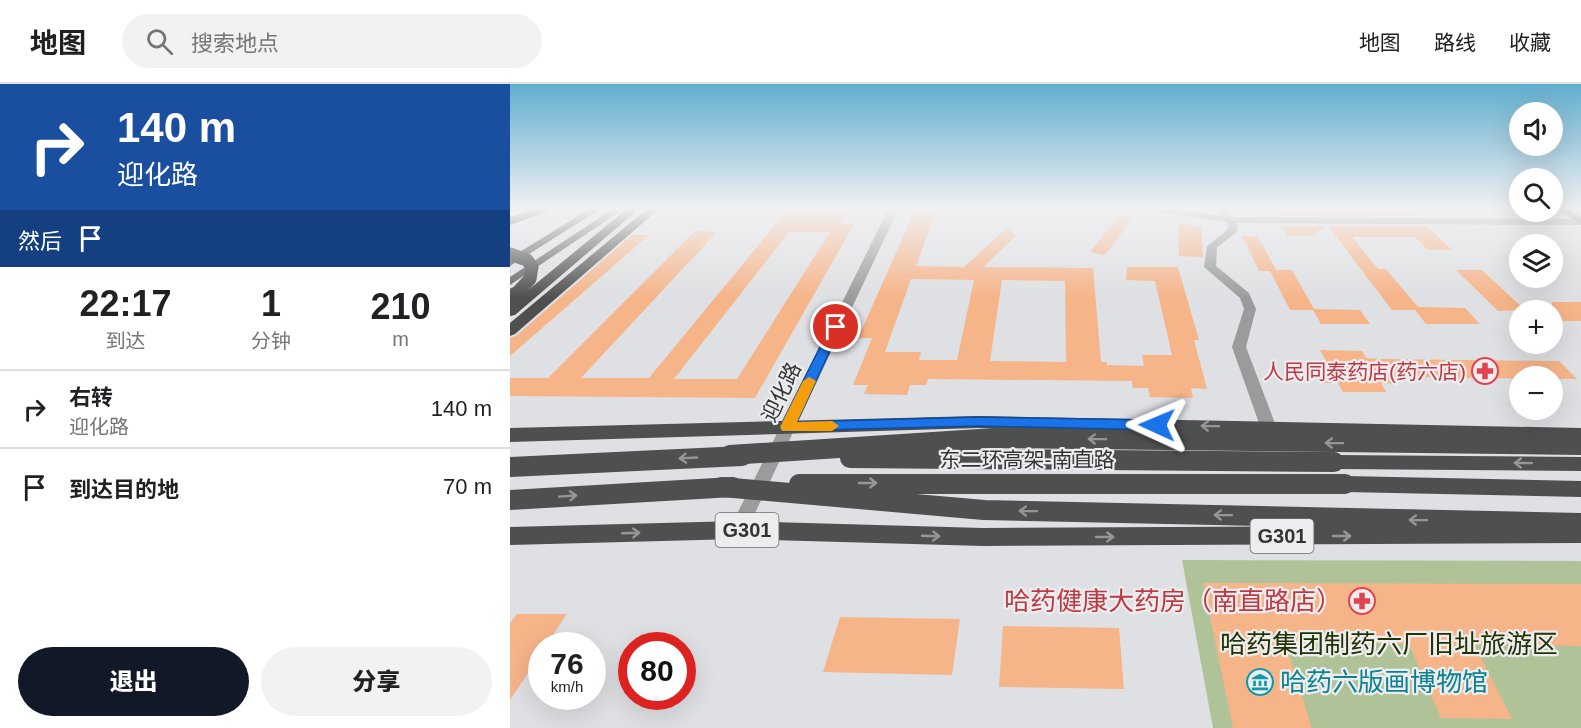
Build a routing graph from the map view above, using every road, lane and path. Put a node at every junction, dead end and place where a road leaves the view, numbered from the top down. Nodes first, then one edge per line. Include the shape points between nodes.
1 (549, 238) edge
2 (575, 238) edge
3 (599, 238) edge
4 (619, 238) edge
5 (879, 238) edge
6 (1223, 238) edge
7 (510, 254) edge
8 (510, 263) edge
9 (510, 282) edge
10 (510, 300) edge
11 (510, 312) edge
12 (510, 331) edge
13 (1268, 426) junction
14 (787, 427) junction
15 (1581, 435) edge
16 (519, 437) edge
17 (1581, 445) edge
18 (729, 455) junction
19 (1581, 464) edge
20 (510, 467) edge
21 (722, 487) junction
22 (1581, 489) edge
23 (510, 500) edge
24 (1581, 523) edge
25 (738, 530) junction
26 (1581, 534) edge
27 (510, 536) edge

1 - 8 main road
2 - 9 main road
3 - 11 highway
4 - 12 highway
5 - 14 street, 迎化路
6 - 13 street via 1212,246 1210,267 1245,296 1250,309 1239,347
7 - 10 highway, bridge via 527,260 532,267 530,279
13 -> 14 highway via 978,422
13 - 15 highway
14 - 16 highway via 665,437
14 - 25 street, 迎化路
17 -> 18 highway, bridge via 995,438
19 -> 18 highway, 东二环高架-南直路, bridge
18 -> 20 highway, 东二环高架-南直路, bridge
21 -> 22 highway, 东二环高架-南直路, bridge via 861,483 1346,484
23 -> 21 highway, 东二环高架-南直路, bridge
24 -> 21 highway, bridge via 984,510
25 -> 26 highway, G301 via 983,537
27 -> 25 highway, G301

